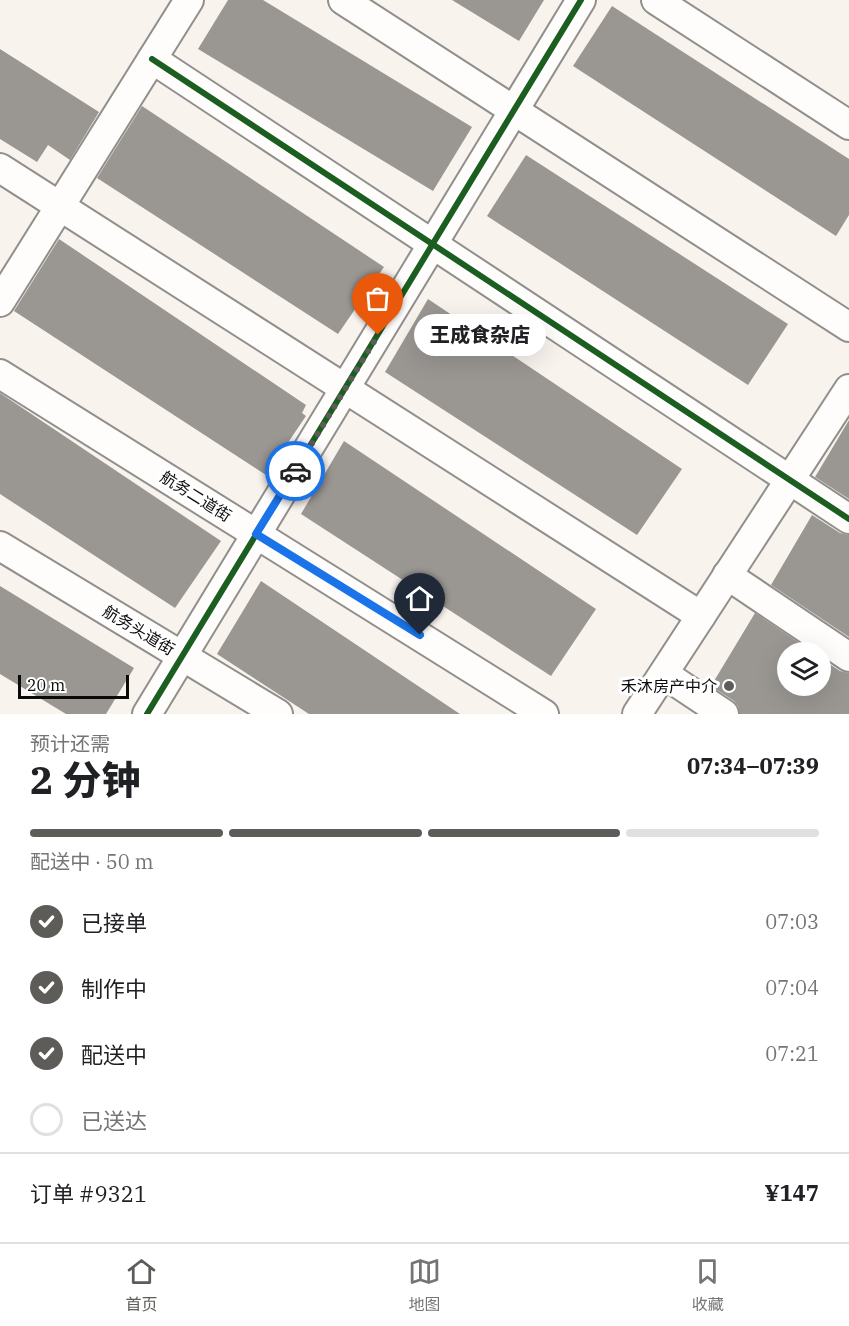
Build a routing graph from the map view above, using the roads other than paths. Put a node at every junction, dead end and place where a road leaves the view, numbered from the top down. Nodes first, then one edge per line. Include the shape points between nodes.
1 (189, 0) edge
2 (343, 0) edge
3 (581, 0) edge
4 (656, 0) edge
5 (152, 59) junction
6 (514, 111) junction
7 (849, 125) edge
8 (0, 168) edge
9 (60, 207) junction
10 (432, 245) junction
11 (0, 302) edge
12 (849, 327) edge
13 (0, 374) edge
14 (345, 389) junction
15 (849, 389) edge
16 (789, 480) junction
17 (849, 519) edge
18 (256, 534) junction
19 (0, 546) edge
20 (727, 575) junction
21 (701, 616) junction
22 (182, 656) junction
23 (849, 657) edge
24 (664, 674) junction
25 (147, 714) edge
26 (278, 714) edge
27 (544, 714) edge
28 (637, 714) edge
29 (724, 714) edge

1 - 5 street
2 - 6 street
3 - 6 street
4 - 7 street
5 - 9 street
5 - 10 street
6 - 10 street
6 - 12 street
8 - 9 street
9 - 11 street
9 - 14 street
10 - 14 street
10 - 16 street
13 - 18 street, 航务二道街
14 - 18 street
14 - 21 street
15 - 16 street
16 - 17 street
16 - 20 street
18 - 22 street
18 - 27 street, 航务二道街
19 - 22 street, 航务头道街
20 - 21 street
20 - 23 street
21 - 24 street
22 - 25 street
22 - 26 street, 航务头道街
24 - 28 street
24 - 29 street

